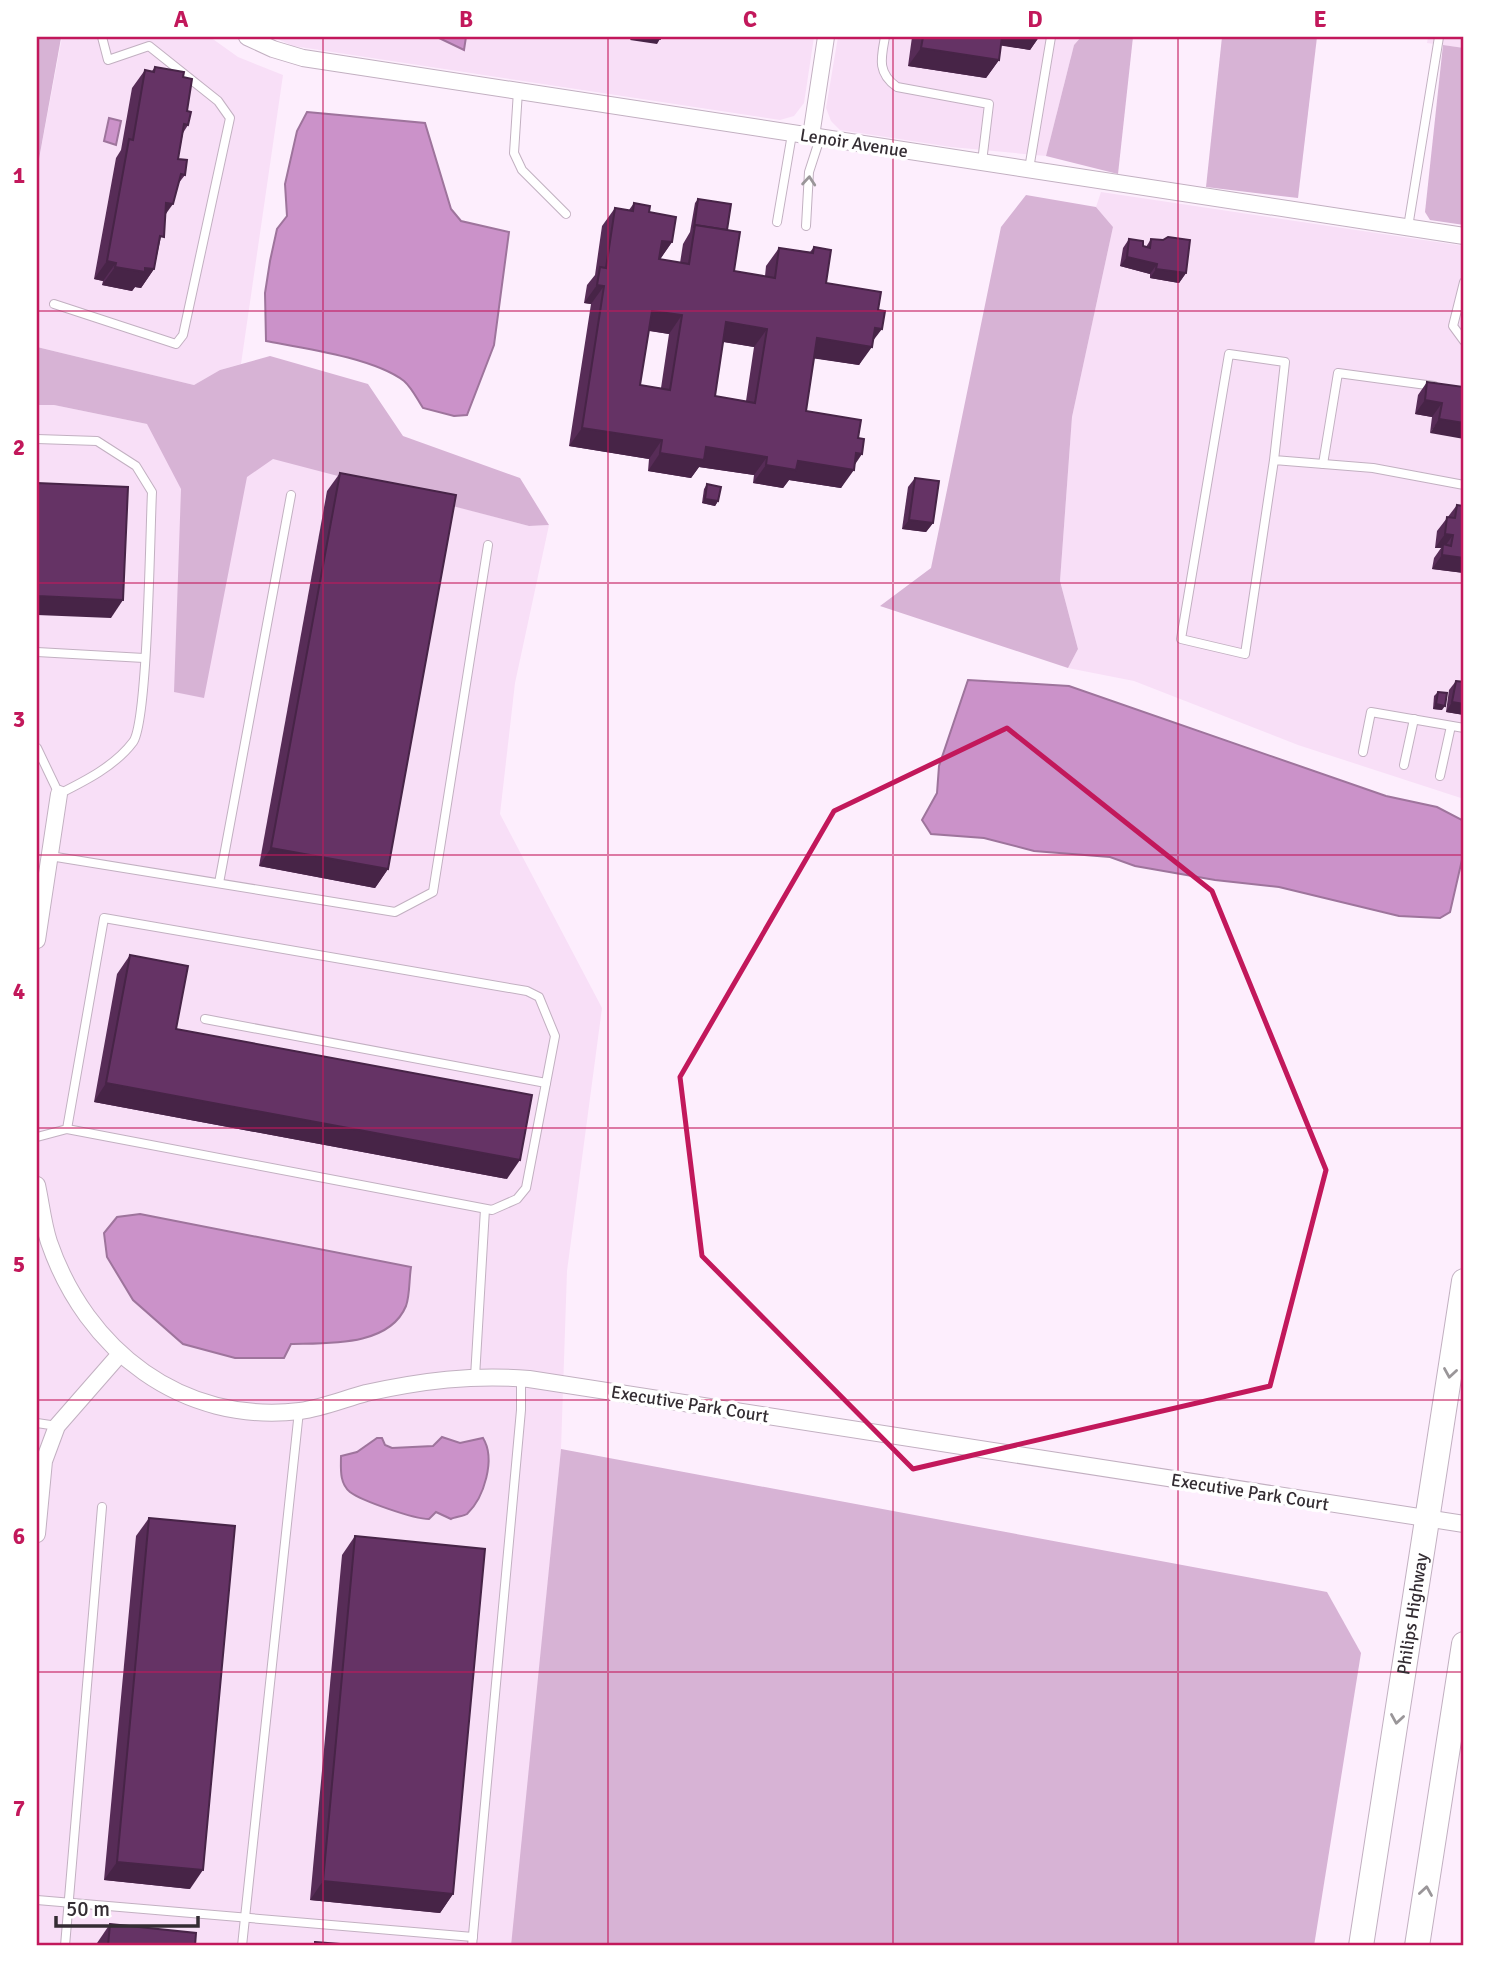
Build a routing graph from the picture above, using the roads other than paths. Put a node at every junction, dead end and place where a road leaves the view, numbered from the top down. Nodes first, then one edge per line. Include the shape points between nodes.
1 (102, 37) edge
2 (247, 37) edge
3 (826, 37) edge
4 (885, 37) edge
5 (1051, 37) edge
6 (1439, 37) edge
7 (518, 91) junction
8 (792, 134) junction
9 (815, 137) junction
10 (982, 162) junction
11 (1029, 169) junction
12 (566, 214) dead end
13 (777, 222) dead end
14 (806, 226) dead end
15 (1408, 228) junction
16 (1464, 236) edge
17 (1464, 282) edge
18 (54, 304) dead end
19 (1464, 341) edge
20 (1439, 386) edge
21 (37, 439) edge
22 (1274, 460) junction
23 (1324, 464) junction
24 (1464, 485) edge
25 (291, 495) dead end
26 (488, 545) dead end
27 (37, 652) edge
28 (144, 658) junction
29 (1414, 719) junction
30 (1451, 726) junction
31 (1464, 728) edge
32 (37, 748) edge
33 (1363, 752) dead end
34 (1404, 765) dead end
35 (1440, 776) dead end
36 (59, 794) junction
37 (50, 856) junction
38 (219, 883) junction
39 (37, 932) edge
40 (205, 1018) dead end
41 (546, 1083) junction
42 (67, 1129) junction
43 (37, 1137) edge
44 (37, 1185) edge
45 (485, 1209) junction
46 (1464, 1281) edge
47 (120, 1354) junction
48 (475, 1377) junction
49 (521, 1379) junction
50 (299, 1411) junction
51 (37, 1423) edge
52 (58, 1426) junction
53 (102, 1507) dead end
54 (1427, 1519) junction
55 (1464, 1524) edge
56 (37, 1534) edge
57 (1464, 1644) edge
58 (37, 1900) edge
59 (69, 1903) junction
60 (245, 1920) junction
61 (472, 1942) edge
62 (65, 1946) edge
63 (242, 1946) edge
64 (1362, 1946) edge
65 (1418, 1946) edge

1 - 18 lane via 108,60 149,46 218,101 230,118 183,335 176,344
2 - 7 street, Lenoir Avenue via 303,58
3 - 9 street
4 - 10 lane via 880,66 897,87 989,104
5 - 11 lane
6 - 15 lane
7 - 8 street, Lenoir Avenue
7 - 12 lane via 514,153 522,170
8 - 9 street, Lenoir Avenue
8 - 13 lane
9 - 10 street, Lenoir Avenue
14 -> 9 lane
10 - 11 street, Lenoir Avenue
11 - 15 street, Lenoir Avenue
15 - 16 street, Lenoir Avenue
17 - 19 lane via 1453,326
20 - 23 lane via 1338,373
21 - 28 lane via 97,441 136,466 152,492
22 - 22 lane via 1245,654 1181,639 1229,354 1285,362
22 - 23 lane
23 - 24 lane
25 - 38 lane
26 - 38 lane via 433,892 395,912
27 - 28 lane
28 - 36 lane via 134,741 96,775
29 - 30 lane
29 - 33 lane via 1371,712
29 - 34 lane
30 - 31 lane
30 - 35 lane
32 - 36 lane
36 - 37 street
37 - 38 lane
37 - 39 street
40 - 41 lane
41 - 42 lane via 555,1036 538,997 527,992 104,918
41 - 45 lane via 526,1188 517,1199
42 - 43 lane
42 - 45 lane
44 - 47 street, Executive Park Court via 49,1240 66,1281 100,1335
45 - 48 lane
46 -> 54 main road, Philips Highway
47 - 50 street, Executive Park Court via 152,1379 198,1400 239,1410
47 - 52 street
48 - 49 street, Executive Park Court
48 - 50 street, Executive Park Court via 402,1385
49 - 54 street, Executive Park Court
49 - 61 lane
50 - 60 lane
51 - 52 lane
52 - 56 street via 44,1461
53 - 59 lane
54 - 55 street, Executive Park Court
54 -> 64 main road, Philips Highway
65 -> 57 main road
58 - 59 lane
59 - 60 lane
59 - 62 lane
60 - 61 lane
60 - 63 lane

